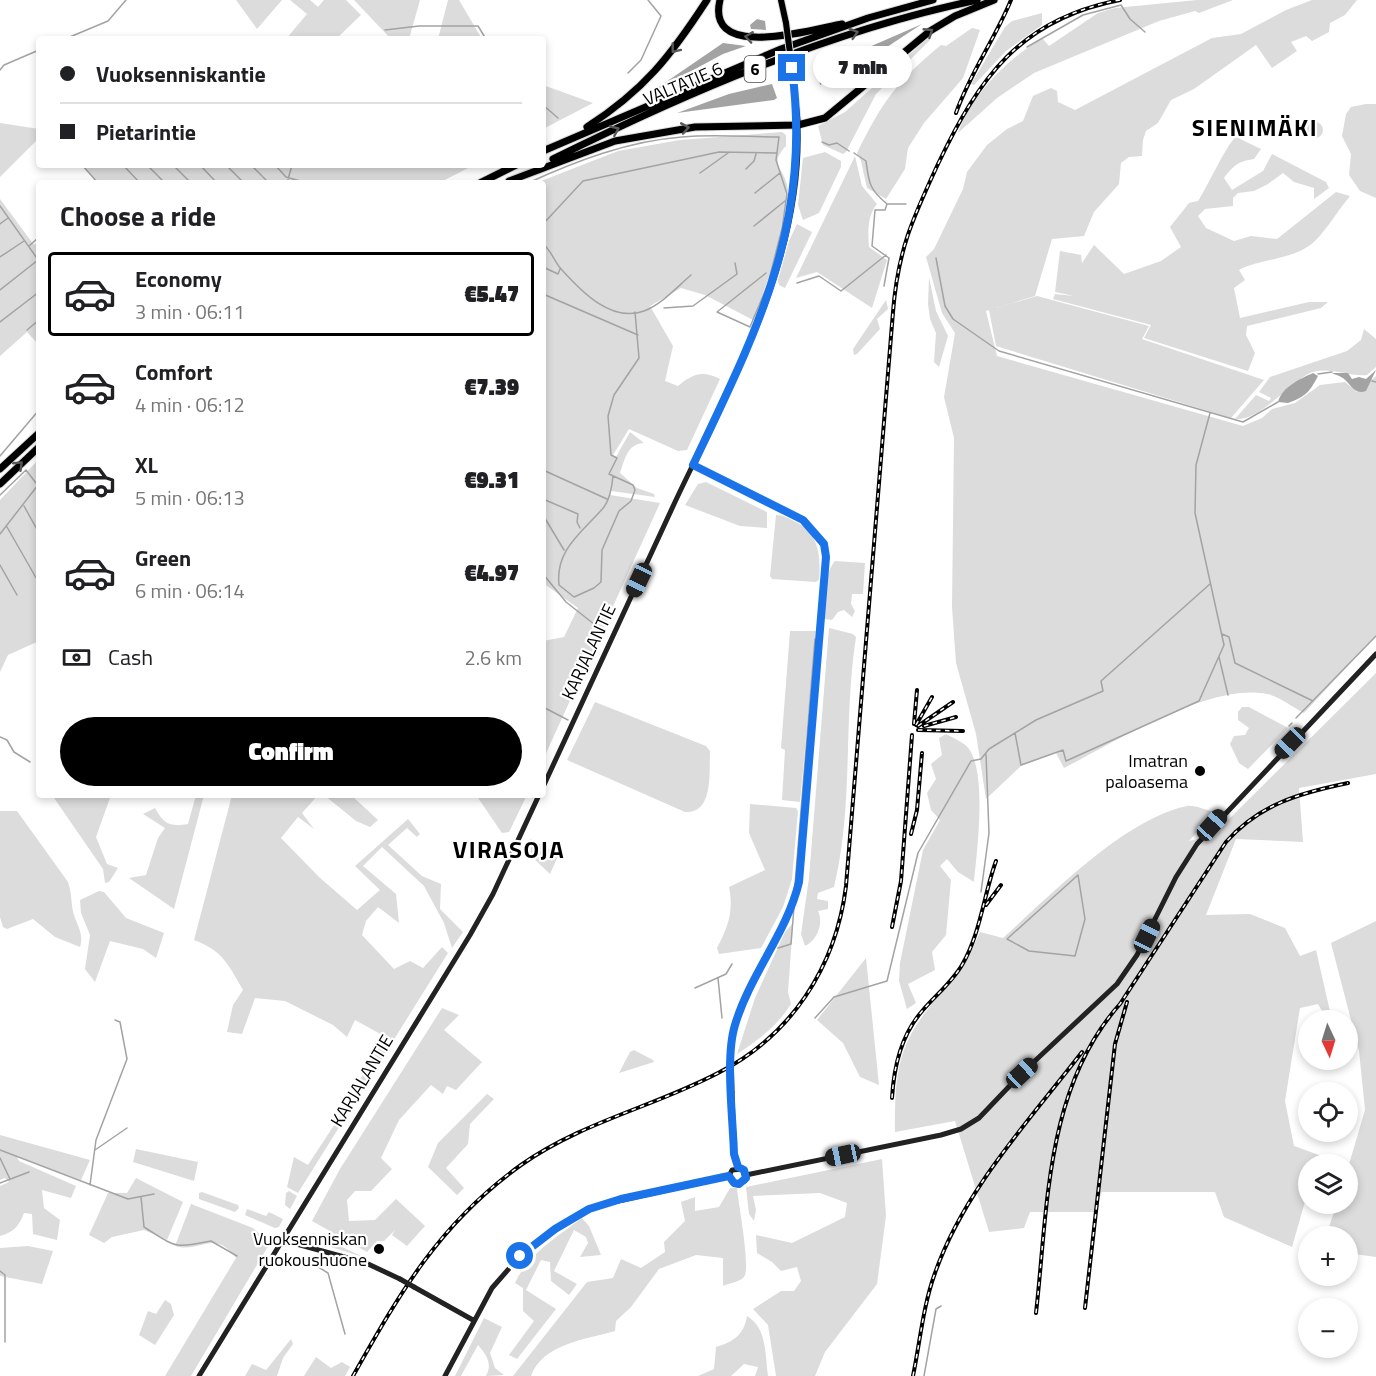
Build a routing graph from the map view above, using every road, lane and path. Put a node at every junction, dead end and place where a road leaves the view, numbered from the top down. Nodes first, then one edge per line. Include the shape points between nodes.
1 (707, 0) edge
2 (720, 0) edge
3 (781, 0) edge
4 (933, 0) edge
5 (977, 0) edge
6 (994, 0) edge
7 (868, 18) junction
8 (798, 125) junction
9 (572, 137) junction
10 (546, 150) edge
11 (546, 163) edge
12 (546, 167) edge
13 (510, 168) edge
14 (536, 168) edge
15 (542, 168) edge
16 (486, 180) edge
17 (511, 180) edge
18 (512, 180) edge
19 (36, 436) edge
20 (36, 450) edge
21 (693, 465) junction
22 (0, 469) edge
23 (0, 484) edge
24 (1376, 654) edge
25 (546, 781) edge
26 (538, 798) edge
27 (738, 1167) junction
28 (747, 1175) junction
29 (729, 1176) junction
30 (282, 1240) junction
31 (473, 1320) junction
32 (199, 1376) edge
33 (445, 1376) edge

1 -> 9 highway via 652,77
7 -> 2 highway via 753,39 727,28 718,8
3 - 8 main road, bridge
4 - 7 highway, VALTATIE 6 / 6
11 -> 5 highway, VALTATIE 6 / 6 via 784,57 884,24
8 -> 6 highway via 825,118 930,31
7 - 9 highway, VALTATIE 6 / 6 via 782,49
12 -> 8 highway via 626,139 695,127
8 - 21 street, KARJALANTIE via 792,206 777,273 755,331
9 - 10 highway, VALTATIE 6 / 6
13 - 16 highway
14 - 17 highway, VALTATIE 6 / 6
18 -> 15 highway
19 - 22 highway
23 -> 20 highway
21 - 25 street, KARJALANTIE
21 - 27 street, bridge via 803,520 824,544 826,557 799,882 792,909 737,1018 731,1047 734,1154
24 - 28 street via 1197,844 1117,984 979,1118 953,1132
26 - 30 street, KARJALANTIE via 470,935
27 - 28 street
27 - 29 street
28 - 29 street via 739,1184
29 - 31 street via 604,1203 579,1214 520,1256 492,1288
30 - 31 street, bridge via 366,1263
30 - 32 street, KARJALANTIE
31 - 33 street

